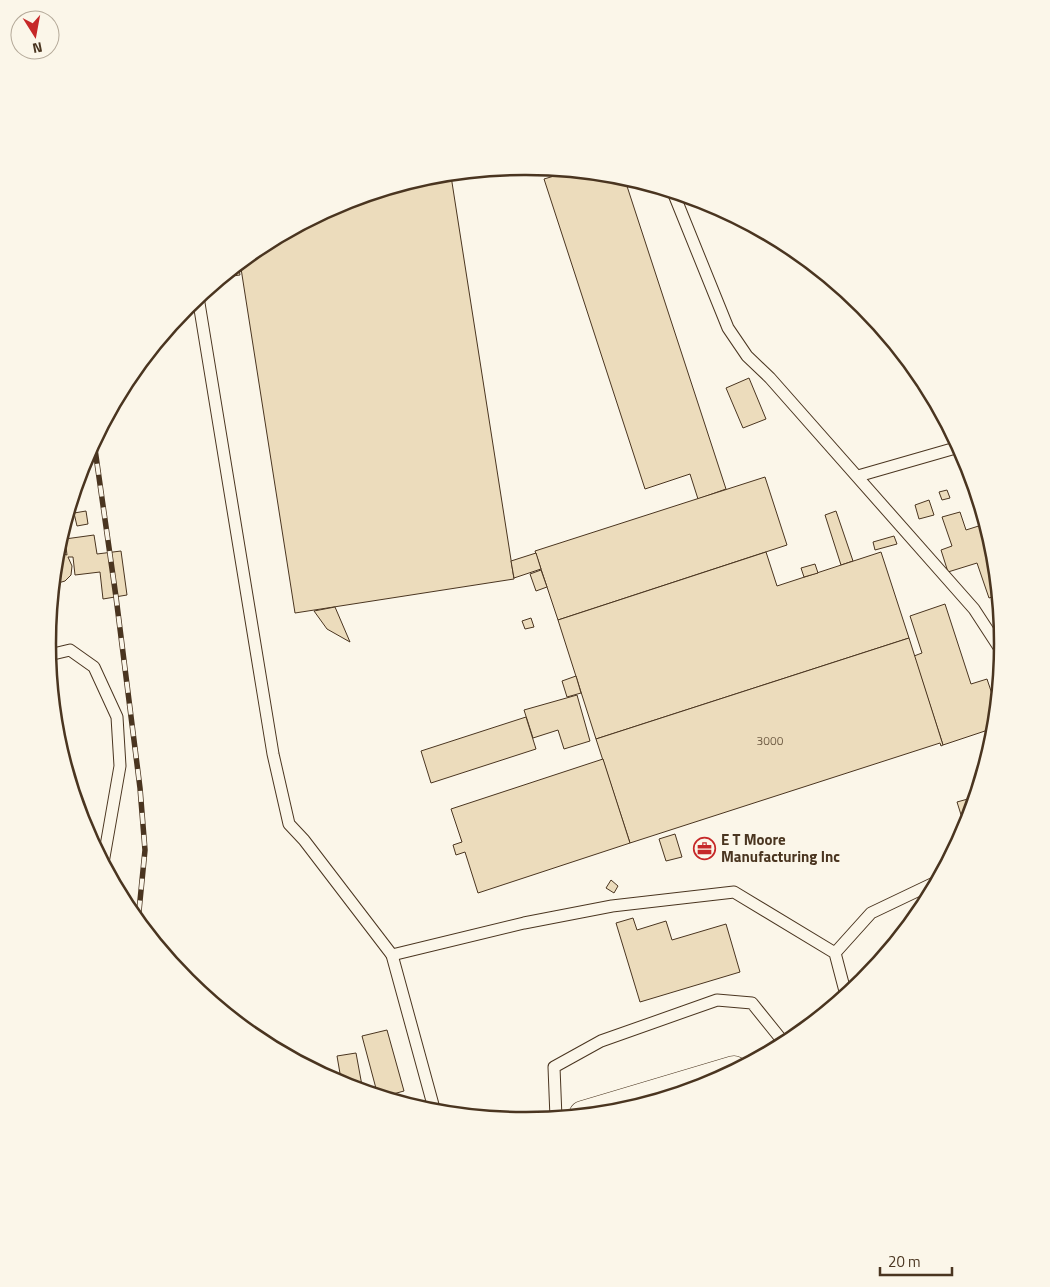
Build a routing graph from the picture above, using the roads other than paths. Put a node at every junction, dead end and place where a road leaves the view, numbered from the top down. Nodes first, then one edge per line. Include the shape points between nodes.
1 (676, 200) edge
2 (200, 307) edge
3 (951, 449) edge
4 (858, 476) junction
5 (994, 639) edge
6 (56, 653) edge
7 (106, 852) edge
8 (925, 887) edge
9 (835, 953) junction
10 (392, 955) junction
11 (844, 987) edge
12 (779, 1037) edge
13 (432, 1103) edge
14 (556, 1111) edge

1 - 4 lane via 728,328 748,356
2 - 10 lane via 273,754 288,824 304,840
3 - 4 lane
4 - 5 lane via 974,609
6 - 7 lane via 70,650 94,667 117,716 120,766
8 - 9 lane via 871,913
9 - 10 lane via 734,892 612,906 524,923
9 - 11 lane
10 - 13 lane
12 - 14 lane via 752,1003 717,1000 601,1041 554,1067

